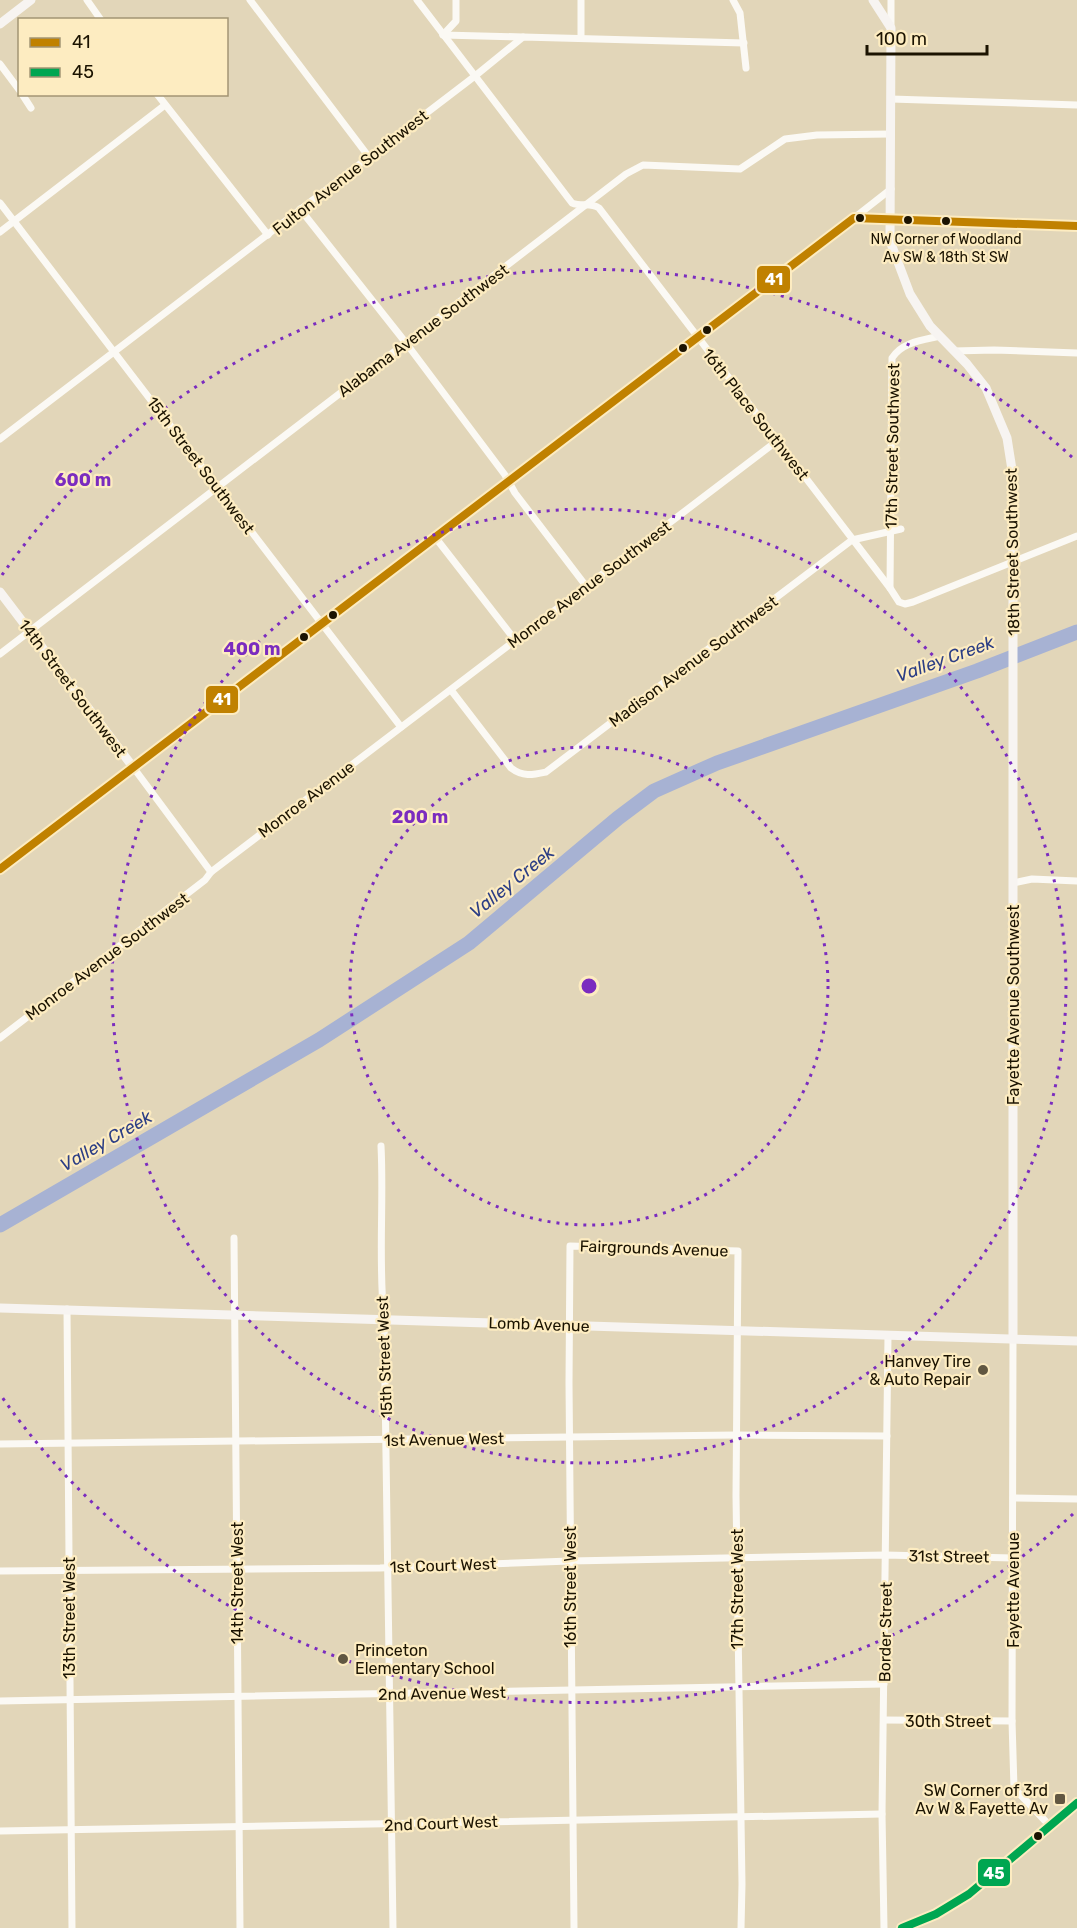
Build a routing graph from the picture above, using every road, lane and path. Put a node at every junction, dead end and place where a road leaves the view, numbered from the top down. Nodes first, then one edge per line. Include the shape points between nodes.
1 (31, 0) edge
2 (87, 0) edge
3 (250, 0) edge
4 (417, 0) edge
5 (456, 0) edge
6 (581, 0) edge
7 (733, 0) edge
8 (873, 0) edge
9 (891, 0) edge
10 (100, 18) edge
11 (0, 24) edge
12 (891, 28) junction
13 (443, 35) junction
14 (523, 37) junction
15 (582, 38) junction
16 (744, 43) junction
17 (0, 64) edge
18 (746, 68) dead end
19 (475, 76) junction
20 (18, 89) edge
21 (23, 96) edge
22 (158, 96) edge
23 (891, 99) junction
24 (165, 105) junction
25 (1077, 105) edge
26 (31, 108) dead end
27 (891, 134) junction
28 (369, 157) junction
29 (891, 189) junction
30 (0, 203) edge
31 (586, 204) junction
32 (300, 209) junction
33 (854, 218) junction
34 (890, 219) junction
35 (14, 222) junction
36 (1077, 226) edge
37 (0, 232) edge
38 (268, 235) junction
39 (696, 336) junction
40 (940, 336) junction
41 (406, 343) junction
42 (114, 351) junction
43 (954, 351) junction
44 (1077, 353) edge
45 (0, 439) edge
46 (777, 441) junction
47 (508, 481) junction
48 (219, 487) junction
49 (901, 529) dead end
50 (890, 530) junction
51 (1077, 536) edge
52 (435, 537) junction
53 (852, 540) junction
54 (1014, 562) junction
55 (586, 586) junction
56 (890, 588) junction
57 (0, 592) edge
58 (322, 623) junction
59 (29, 631) junction
60 (515, 640) junction
61 (0, 654) edge
62 (1014, 671) joint
63 (451, 690) junction
64 (401, 727) junction
65 (133, 767) junction
66 (0, 869) edge
67 (211, 872) junction
68 (1077, 881) edge
69 (1013, 883) junction
70 (0, 1038) edge
71 (381, 1146) dead end
72 (234, 1238) dead end
73 (570, 1246) joint
74 (738, 1251) joint
75 (0, 1308) edge
76 (67, 1309) junction
77 (234, 1314) junction
78 (384, 1319) junction
79 (569, 1325) junction
80 (737, 1331) junction
81 (888, 1336) junction
82 (1013, 1339) junction
83 (1077, 1341) edge
84 (736, 1435) junction
85 (888, 1436) junction
86 (570, 1438) junction
87 (236, 1440) junction
88 (386, 1440) junction
89 (69, 1442) junction
90 (0, 1444) edge
91 (1013, 1497) junction
92 (1077, 1499) edge
93 (885, 1555) junction
94 (737, 1558) junction
95 (1013, 1558) junction
96 (570, 1561) junction
97 (387, 1567) junction
98 (237, 1569) junction
99 (68, 1570) junction
100 (0, 1571) edge
101 (884, 1684) junction
102 (738, 1687) junction
103 (571, 1690) junction
104 (390, 1695) junction
105 (239, 1697) junction
106 (69, 1699) junction
107 (0, 1701) edge
108 (884, 1720) junction
109 (1012, 1721) junction
110 (1077, 1803) edge
111 (882, 1814) junction
112 (739, 1816) junction
113 (571, 1820) junction
114 (392, 1825) junction
115 (1050, 1826) junction
116 (238, 1829) junction
117 (71, 1830) junction
118 (0, 1831) edge
119 (72, 1928) edge
120 (240, 1928) edge
121 (393, 1928) edge
122 (574, 1928) edge
123 (741, 1928) edge
124 (884, 1928) edge
125 (902, 1928) edge

1 - 11 street
2 - 10 street
3 - 28 street
4 - 13 street, 16th Place Southwest
5 - 13 street via 456,21
6 - 15 street
7 - 16 street via 740,13
8 - 12 street
9 - 12 street, 18th Street Southwest
12 - 23 street, 18th Street Southwest
13 - 14 street
13 - 19 street, 16th Place Southwest
14 - 15 street
14 - 19 street, Fulton Avenue Southwest
15 - 16 street
16 - 18 street
17 - 20 street
19 - 28 street, Fulton Avenue Southwest
19 - 31 street, 16th Place Southwest via 572,203
21 - 26 street
22 - 24 street
23 - 25 street
23 - 27 street, 18th Street Southwest
24 - 35 street
24 - 38 street
27 - 29 street, 18th Street Southwest
27 - 31 street, Alabama Avenue Southwest via 785,139 740,169 643,165
28 - 32 street, Fulton Avenue Southwest
29 - 33 street
29 - 34 street, 18th Street Southwest
30 - 35 street, 15th Street Southwest
31 - 39 street, 16th Place Southwest via 599,208
31 - 41 street, Alabama Avenue Southwest
32 - 38 street, Fulton Avenue Southwest
32 - 41 street
33 - 34 street
33 - 39 street
34 - 36 street
34 - 40 street, 18th Street Southwest via 890,241 904,281
35 - 37 street
35 - 42 street, 15th Street Southwest
38 - 42 street, Fulton Avenue Southwest
39 - 46 street, 16th Place Southwest
39 - 47 street
40 - 43 street, 18th Street Southwest
40 - 50 street, 17th Street Southwest via 907,344 892,358
41 - 47 street
41 - 48 street, Alabama Avenue Southwest
42 - 45 street, Fulton Avenue Southwest
42 - 48 street, 15th Street Southwest
43 - 44 street
43 - 54 street, 18th Street Southwest via 986,388 1007,438 1014,476
46 - 53 street, 16th Place Southwest
46 - 55 street, Monroe Avenue Southwest
47 - 52 street
47 - 55 street
48 - 58 street, 15th Street Southwest
48 - 59 street, Alabama Avenue Southwest
49 - 50 street
50 - 53 street
50 - 56 street, 17th Street Southwest
51 - 54 street
52 - 58 street
52 - 60 street
53 - 56 street, 16th Place Southwest
53 - 63 street, Madison Avenue Southwest via 546,772 531,776 511,768
54 - 56 street via 913,603 899,603
54 - 62 street, 18th Street Southwest
55 - 60 street, Monroe Avenue Southwest
57 - 59 street, 14th Street Southwest
58 - 64 street, 15th Street Southwest
58 - 65 street
59 - 61 street, Alabama Avenue Southwest
59 - 65 street, 14th Street Southwest
60 - 63 street, Monroe Avenue Southwest
62 - 69 street, Fayette Avenue Southwest
63 - 64 street, Monroe Avenue Southwest
64 - 67 street, Monroe Avenue
65 - 66 street
65 - 67 street, 14th Street Southwest
67 - 70 street, Monroe Avenue Southwest via 206,880
68 - 69 street via 1032,879
69 - 82 street, Fayette Avenue Southwest
71 - 78 street, 15th Street West
72 - 77 street, 14th Street West
73 - 74 street, Fairgrounds Avenue
73 - 79 street, 16th Street West
74 - 80 street, 17th Street West
75 - 76 street, Lomb Avenue
76 - 77 street, Lomb Avenue
76 - 89 street, 13th Street West
77 - 78 street, Lomb Avenue
77 - 87 street, 14th Street West
78 - 79 street, Lomb Avenue
78 - 88 street, 15th Street West
79 - 80 street, Lomb Avenue
79 - 86 street, 16th Street West
80 - 81 street, Lomb Avenue
80 - 84 street, 17th Street West
81 - 82 street, Lomb Avenue
81 - 85 street, Border Street
82 - 83 street, Lomb Avenue
82 - 91 street, Fayette Avenue
84 - 85 street, 1st Avenue West
84 - 86 street, 1st Avenue West
84 - 94 street, 17th Street West
85 - 93 street, Border Street
86 - 88 street, 1st Avenue West
86 - 96 street, 16th Street West
87 - 88 street, 1st Avenue West
87 - 89 street, 1st Avenue West
87 - 98 street, 14th Street West
88 - 97 street, 15th Street West
89 - 90 street, 1st Avenue West
89 - 99 street, 13th Street West
91 - 92 street
91 - 95 street, Fayette Avenue
93 - 94 street, 1st Court West
93 - 95 street, 31st Street
93 - 101 street, Border Street
94 - 96 street, 1st Court West
94 - 102 street, 17th Street West
95 - 109 street, Fayette Avenue
96 - 97 street, 1st Court West
96 - 103 street, 16th Street West
97 - 98 street, 1st Court West
97 - 104 street, 15th Street West
98 - 99 street, 1st Court West
98 - 105 street, 14th Street West
99 - 100 street, 1st Court West
99 - 106 street, 13th Street West
101 - 102 street, 2nd Avenue West
101 - 108 street, Border Street
102 - 103 street, 2nd Avenue West
102 - 112 street, 17th Street West
103 - 104 street, 2nd Avenue West
103 - 113 street, 16th Street West
104 - 105 street, 2nd Avenue West
104 - 114 street, 15th Street West
105 - 106 street, 2nd Avenue West
105 - 116 street, 14th Street West
106 - 107 street, 2nd Avenue West
106 - 117 street, 13th Street West
108 - 109 street, 30th Street
108 - 111 street, Border Street
109 - 115 street, Fayette Avenue via 1014,1788
110 - 115 main road
111 - 112 street, 2nd Court West
111 - 124 street, Border Street
112 - 113 street, 2nd Court West
112 - 123 street, 17th Street West
113 - 114 street, 2nd Court West
113 - 122 street, 16th Street West
114 - 116 street, 2nd Court West
114 - 121 street, 15th Street West
115 - 125 main road via 969,1894
116 - 117 street, 2nd Court West
116 - 120 street, 14th Street West
117 - 118 street, 2nd Court West
117 - 119 street, 13th Street West

